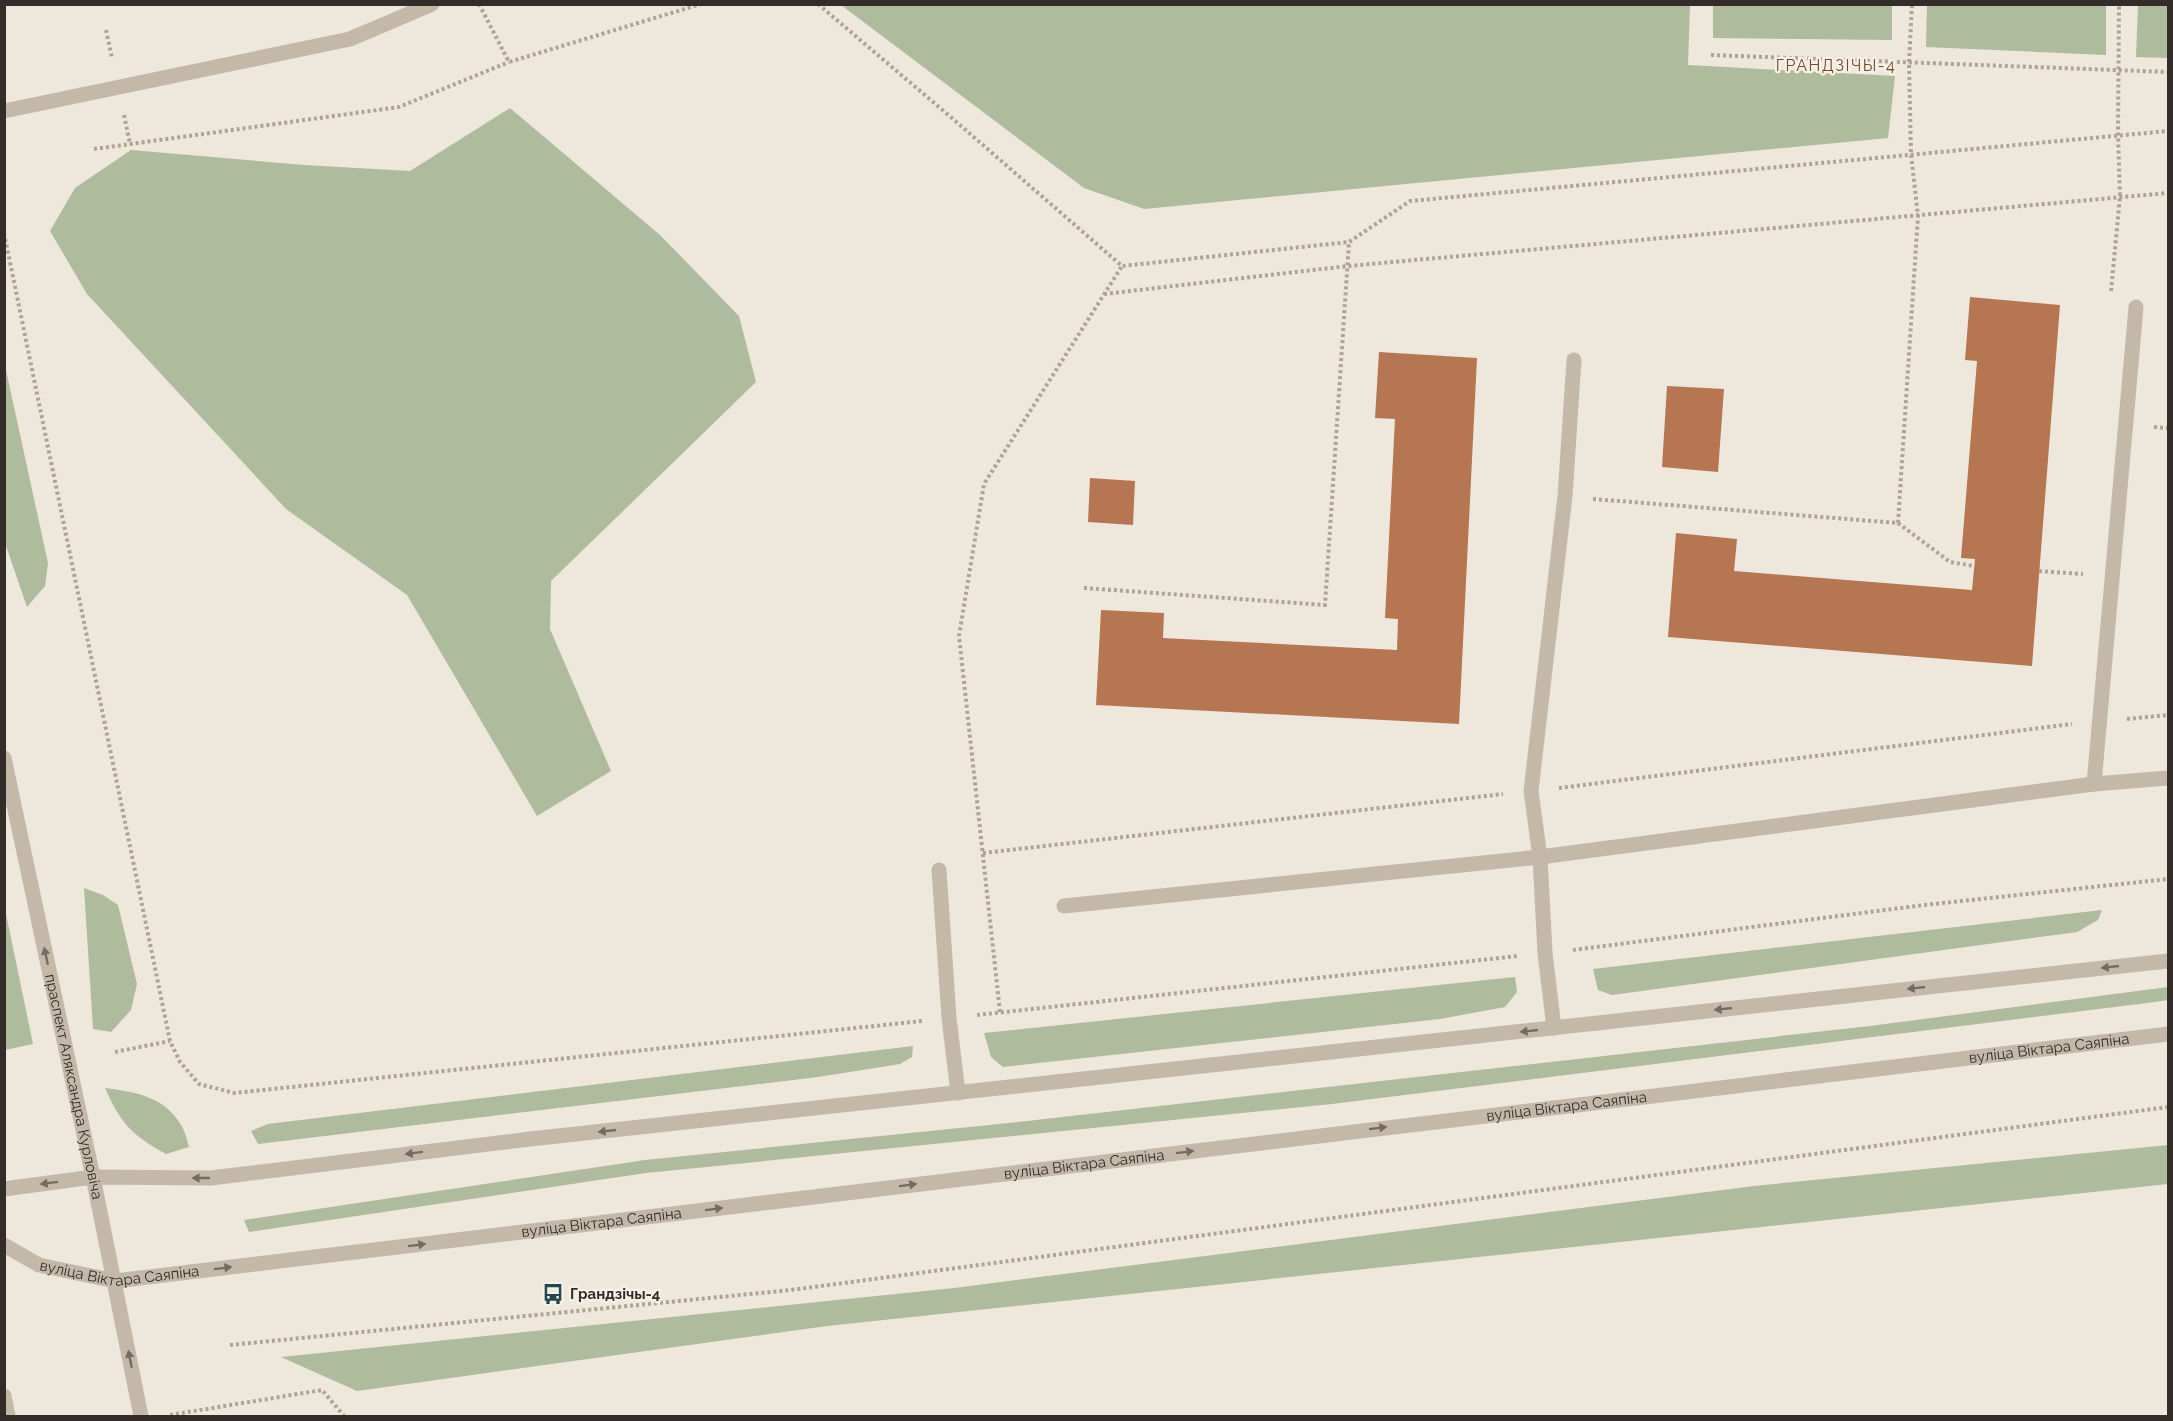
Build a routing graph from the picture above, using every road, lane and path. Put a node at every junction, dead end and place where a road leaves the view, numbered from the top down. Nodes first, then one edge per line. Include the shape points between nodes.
1 (432, 4) edge
2 (479, 4) edge
3 (702, 4) edge
4 (818, 4) edge
5 (1912, 4) edge
6 (1711, 55) dead end
7 (509, 62) junction
8 (1910, 63) junction
9 (2169, 72) edge
10 (4, 111) edge
11 (2169, 131) edge
12 (94, 149) dead end
13 (1911, 154) junction
14 (2169, 193) edge
15 (1918, 216) junction
16 (4, 232) edge
17 (1349, 242) junction
18 (1122, 266) junction
19 (1348, 266) junction
20 (1104, 294) junction
21 (2136, 307) dead end
22 (1574, 360) dead end
23 (1565, 496) junction
24 (1898, 522) junction
25 (1974, 566) dead end
26 (2039, 571) dead end
27 (2083, 574) dead end
28 (1084, 588) dead end
29 (2169, 715) edge
30 (2099, 722) junction
31 (4, 758) edge
32 (2169, 778) edge
33 (2094, 784) junction
34 (1531, 791) junction
35 (983, 853) junction
36 (1540, 857) junction
37 (939, 870) dead end
38 (2169, 879) edge
39 (1064, 906) dead end
40 (1545, 953) junction
41 (2169, 961) edge
42 (1000, 1012) junction
43 (949, 1018) junction
44 (1554, 1028) junction
45 (2169, 1034) edge
46 (170, 1041) junction
47 (115, 1052) dead end
48 (958, 1093) junction
49 (2169, 1107) edge
50 (93, 1177) junction
51 (4, 1189) edge
52 (4, 1245) edge
53 (115, 1281) junction
54 (230, 1345) dead end
55 (4, 1395) edge
56 (8, 1416) edge
57 (141, 1416) edge
58 (161, 1416) edge
59 (344, 1416) edge

1 - 10 street via 350,39
2 - 7 path
3 - 7 path
4 - 18 path
5 - 8 path
6 - 8 path
7 - 12 path via 399,107
8 - 9 path
8 - 13 path
11 - 13 path
13 - 15 path
13 - 17 path via 1410,201
14 - 15 path
15 - 19 path
15 - 24 path
16 - 46 path
17 - 18 path
17 - 19 path
18 - 20 path
19 - 20 path
19 - 28 path via 1325,604
20 - 35 path via 984,484 959,636
21 - 30 street
22 - 23 street
23 - 24 path
23 - 34 street
24 - 25 path via 1950,562
26 - 27 path
29 - 30 path
30 - 33 street
30 - 34 path
50 -> 31 street, праспект Аляксандра Курловіча
32 - 33 street
33 - 36 street
34 - 35 path
34 - 36 street
35 - 42 path
36 - 39 street
36 - 40 street
37 - 43 street
38 - 40 path via 1923,905
40 - 42 path
40 - 44 street
41 -> 44 street
42 - 43 path
43 - 46 path via 234,1093 199,1084 180,1062
43 - 48 street
44 -> 48 street
53 -> 45 street, вуліца Віктара Саяпіна
46 - 47 path
48 -> 50 street via 211,1178
49 - 54 path via 791,1290
50 -> 51 street
50 - 53 street, праспект Аляксандра Курловіча
52 - 53 street, вуліца Віктара Саяпіна via 39,1265
57 -> 53 street, праспект Аляксандра Курловіча
55 - 56 street
58 - 59 path via 322,1390

